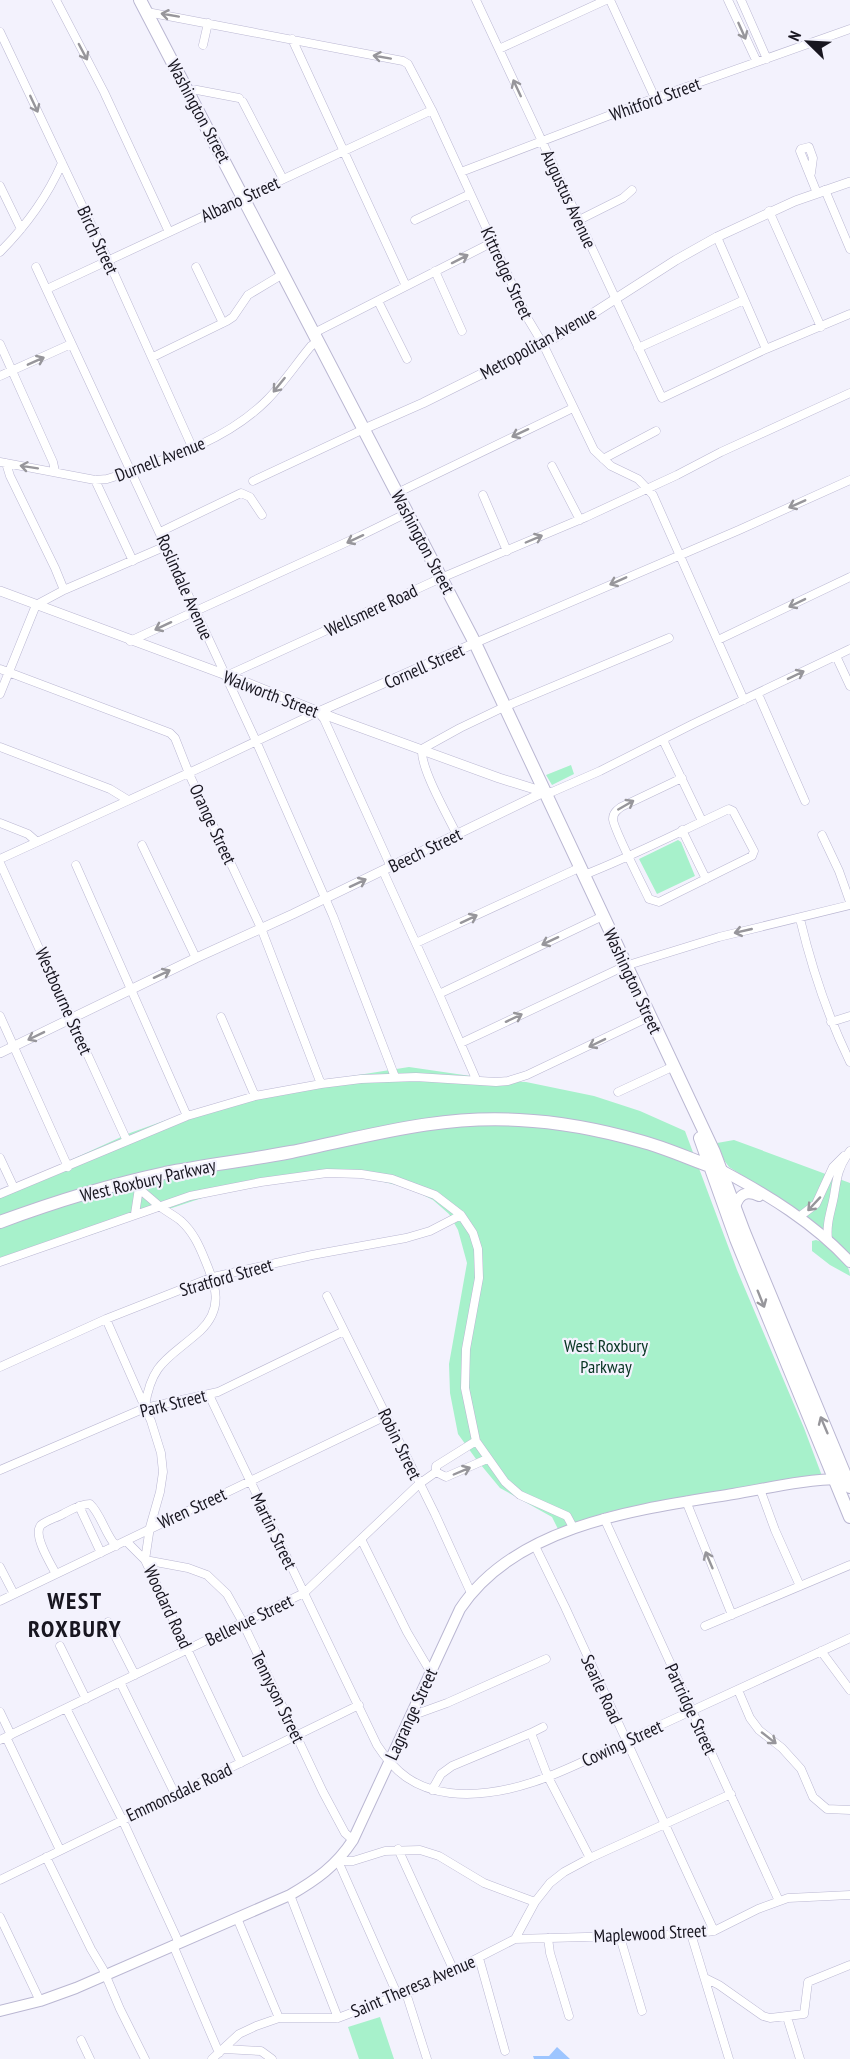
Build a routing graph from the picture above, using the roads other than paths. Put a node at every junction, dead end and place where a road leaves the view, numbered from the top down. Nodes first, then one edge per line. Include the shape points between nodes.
1 (56, 0) edge
2 (141, 0) edge
3 (476, 0) edge
4 (606, 0) edge
5 (610, 0) edge
6 (728, 0) edge
7 (741, 0) edge
8 (147, 12) junction
9 (208, 23) junction
10 (850, 29) edge
11 (0, 32) edge
12 (291, 39) junction
13 (203, 45) dead end
14 (499, 49) junction
15 (767, 59) junction
16 (757, 63) junction
17 (189, 92) junction
18 (655, 98) junction
19 (432, 110) junction
20 (542, 141) junction
21 (344, 151) junction
22 (62, 163) junction
23 (460, 172) junction
24 (811, 173) dead end
25 (283, 179) junction
26 (850, 182) edge
27 (0, 186) edge
28 (632, 190) dead end
29 (821, 191) junction
30 (470, 194) junction
31 (244, 198) junction
32 (770, 211) junction
33 (415, 220) dead end
34 (579, 220) junction
35 (21, 230) junction
36 (169, 232) junction
37 (717, 237) junction
38 (493, 242) junction
39 (850, 249) edge
40 (0, 252) edge
41 (108, 260) junction
42 (36, 267) dead end
43 (196, 267) dead end
44 (435, 272) junction
45 (283, 274) junction
46 (406, 286) junction
47 (48, 289) junction
48 (615, 299) junction
49 (744, 300) junction
50 (378, 301) junction
51 (850, 314) edge
52 (223, 323) junction
53 (821, 327) junction
54 (462, 332) dead end
55 (316, 337) junction
56 (0, 344) edge
57 (72, 344) junction
58 (543, 344) junction
59 (638, 348) junction
60 (766, 349) junction
61 (153, 357) junction
62 (407, 359) dead end
63 (12, 371) junction
64 (0, 376) edge
65 (850, 393) edge
66 (573, 408) junction
67 (364, 429) junction
68 (656, 431) dead end
69 (194, 448) junction
70 (603, 459) junction
71 (3, 463) edge
72 (552, 466) dead end
73 (55, 471) junction
74 (131, 471) junction
75 (95, 480) junction
76 (850, 480) edge
77 (252, 481) dead end
78 (648, 489) junction
79 (397, 493) junction
80 (483, 495) dead end
81 (407, 513) junction
82 (262, 515) dead end
83 (580, 519) junction
84 (160, 532) junction
85 (166, 546) junction
86 (507, 551) junction
87 (680, 555) junction
88 (133, 561) junction
89 (850, 577) edge
90 (441, 578) junction
91 (64, 590) junction
92 (0, 591) edge
93 (36, 605) junction
94 (196, 610) junction
95 (669, 638) dead end
96 (718, 640) junction
97 (130, 641) junction
98 (475, 643) junction
99 (850, 649) edge
100 (836, 657) junction
101 (4, 671) edge
102 (226, 676) junction
103 (850, 686) edge
104 (0, 694) edge
105 (758, 694) junction
106 (744, 700) junction
107 (504, 707) junction
108 (318, 712) junction
109 (663, 740) junction
110 (256, 741) junction
111 (0, 747) edge
112 (422, 749) junction
113 (189, 772) junction
114 (682, 778) junction
115 (544, 792) junction
116 (128, 800) junction
117 (805, 801) dead end
118 (702, 821) junction
119 (0, 823) edge
120 (682, 830) junction
121 (457, 835) junction
122 (822, 835) dead end
123 (36, 841) junction
124 (142, 845) dead end
125 (628, 854) junction
126 (0, 861) edge
127 (76, 865) dead end
128 (387, 869) junction
129 (583, 871) junction
130 (706, 879) junction
131 (325, 898) junction
132 (850, 904) edge
133 (603, 915) junction
134 (800, 919) junction
135 (261, 928) junction
136 (416, 943) junction
137 (196, 958) junction
138 (625, 966) junction
139 (132, 989) junction
140 (439, 994) junction
141 (0, 1016) edge
142 (850, 1016) edge
143 (221, 1017) dead end
144 (649, 1017) junction
145 (71, 1018) junction
146 (831, 1022) junction
147 (461, 1043) junction
148 (13, 1047) junction
149 (0, 1053) edge
150 (850, 1062) edge
151 (672, 1067) junction
152 (395, 1077) junction
153 (476, 1079) junction
154 (321, 1084) junction
155 (618, 1092) dead end
156 (687, 1094) junction
157 (255, 1096) junction
158 (187, 1116) junction
159 (127, 1141) junction
160 (849, 1152) edge
161 (0, 1158) edge
162 (68, 1167) junction
163 (715, 1168) junction
164 (134, 1185) junction
165 (14, 1188) junction
166 (0, 1194) edge
167 (160, 1206) junction
168 (735, 1207) junction
169 (787, 1209) junction
170 (135, 1214) junction
171 (461, 1215) junction
172 (798, 1217) junction
173 (0, 1222) edge
174 (828, 1240) junction
175 (0, 1262) edge
176 (850, 1262) edge
177 (213, 1277) junction
178 (327, 1296) dead end
179 (106, 1319) junction
180 (344, 1331) junction
181 (0, 1367) edge
182 (209, 1395) junction
183 (145, 1408) junction
184 (386, 1416) junction
185 (476, 1441) junction
186 (487, 1459) junction
187 (0, 1470) edge
188 (436, 1472) junction
189 (834, 1479) junction
190 (250, 1480) junction
191 (849, 1482) edge
192 (419, 1484) junction
193 (760, 1489) junction
194 (686, 1501) junction
195 (79, 1506) junction
196 (850, 1517) edge
197 (604, 1518) junction
198 (150, 1527) junction
199 (574, 1529) junction
200 (361, 1539) junction
201 (126, 1541) junction
202 (116, 1546) junction
203 (535, 1546) junction
204 (102, 1553) junction
205 (145, 1560) junction
206 (850, 1566) edge
207 (0, 1567) edge
208 (56, 1574) junction
209 (800, 1586) junction
210 (304, 1593) junction
211 (471, 1593) junction
212 (14, 1594) junction
213 (0, 1601) edge
214 (732, 1615) junction
215 (108, 1622) dead end
216 (243, 1624) junction
217 (705, 1626) dead end
218 (850, 1638) edge
219 (60, 1646) dead end
220 (188, 1650) junction
221 (821, 1651) junction
222 (546, 1659) dead end
223 (430, 1671) junction
224 (135, 1675) junction
225 (120, 1682) junction
226 (738, 1690) junction
227 (850, 1690) edge
228 (86, 1699) junction
229 (359, 1705) junction
230 (66, 1708) junction
231 (692, 1711) junction
232 (0, 1712) edge
233 (411, 1716) junction
234 (543, 1727) dead end
235 (531, 1733) junction
236 (298, 1736) junction
237 (6, 1737) edge
238 (626, 1741) junction
239 (388, 1762) junction
240 (242, 1763) junction
241 (548, 1777) junction
242 (432, 1790) junction
243 (175, 1794) junction
244 (731, 1794) junction
245 (850, 1810) edge
246 (122, 1819) junction
247 (665, 1825) junction
248 (352, 1840) junction
249 (398, 1849) junction
250 (60, 1850) junction
251 (46, 1857) junction
252 (590, 1858) junction
253 (338, 1860) junction
254 (0, 1880) edge
255 (290, 1895) junction
256 (850, 1895) edge
257 (779, 1901) junction
258 (535, 1902) junction
259 (0, 1917) edge
260 (237, 1918) junction
261 (714, 1931) junction
262 (691, 1934) junction
263 (620, 1937) junction
264 (548, 1938) junction
265 (515, 1939) junction
266 (176, 1944) junction
267 (478, 1958) junction
268 (850, 1965) edge
269 (454, 1971) junction
270 (105, 1975) junction
271 (705, 1978) junction
272 (402, 1995) junction
273 (40, 2001) junction
274 (642, 2010) dead end
275 (0, 2011) edge
276 (569, 2016) dead end
277 (787, 2017) junction
278 (279, 2018) junction
279 (338, 2018) junction
280 (81, 2040) dead end
281 (505, 2050) dead end
282 (218, 2054) edge
283 (90, 2059) edge
284 (145, 2059) edge
285 (272, 2059) edge
286 (427, 2059) edge
287 (729, 2059) edge
288 (800, 2059) edge

1 -> 36 street
2 - 8 main road, Washington Street
3 - 14 street, Augustus Avenue
4 - 14 street
5 - 18 street
6 -> 16 street
7 - 15 street
9 -> 8 street, Kittredge Street
8 - 17 main road, Washington Street
9 - 12 street, Kittredge Street
9 - 13 street
10 - 15 street, Whitford Street
11 -> 22 street, Birch Street
19 -> 12 street, Kittredge Street via 406,62
12 - 21 street
20 -> 14 street, Augustus Avenue
15 - 16 street, Whitford Street
16 - 18 street, Whitford Street
17 - 25 street via 196,90 241,100
17 - 31 main road, Washington Street
18 - 20 street, Whitford Street
19 - 21 street, Albano Street
19 - 23 street, Kittredge Street
20 - 23 street, Whitford Street
20 - 34 street, Augustus Avenue
21 - 25 street, Albano Street
21 - 46 street
22 - 35 street via 48,193
22 - 41 street, Birch Street
23 - 30 street, Kittredge Street
24 - 29 street
25 - 31 street, Albano Street
26 - 29 street, Metropolitan Avenue
27 - 35 street
28 - 34 street
29 - 32 street, Metropolitan Avenue
29 - 39 street
30 - 33 street
30 - 38 street, Kittredge Street
31 - 36 street, Albano Street
31 - 45 main road, Washington Street
32 - 37 street, Metropolitan Avenue
32 - 53 street
34 - 48 street, Augustus Avenue
35 - 40 street
36 - 41 street, Albano Street
37 - 48 street, Metropolitan Avenue
37 - 49 street
44 -> 38 street, Durnell Avenue
38 - 58 street, Kittredge Street
41 - 47 street, Albano Street
41 - 61 street, Birch Street
42 - 47 street, Roslindale Avenue
43 - 52 street
44 - 46 street, Durnell Avenue
44 - 54 street
45 - 52 street via 248,295 233,317
45 - 55 main road, Washington Street
46 - 50 street, Durnell Avenue
47 - 57 street, Roslindale Avenue
48 - 58 street, Metropolitan Avenue
48 - 59 street, Augustus Avenue
49 - 59 street
49 - 60 street
50 - 55 street, Durnell Avenue
50 - 62 street
51 - 53 street
52 - 61 street
53 - 60 street
55 - 67 main road, Washington Street
55 -> 69 street, Durnell Avenue via 267,400 224,432
56 - 63 street
63 -> 57 street
57 - 74 street, Roslindale Avenue
58 - 66 street, Kittredge Street
58 - 67 street, Metropolitan Avenue
59 - 60 street, Augustus Avenue via 662,398
61 - 69 street, Birch Street
63 - 64 street
63 - 73 street
65 - 78 street, Wellsmere Road
66 - 70 street, Kittredge Street via 589,444
66 -> 79 street
67 - 77 street, Metropolitan Avenue
67 - 79 main road, Washington Street
68 - 70 street
69 - 74 street, Durnell Avenue
70 - 78 street, Kittredge Street
73 -> 71 street, Durnell Avenue
71 - 91 street
72 - 83 street
73 - 75 street, Durnell Avenue
74 - 75 street, Durnell Avenue
74 - 84 street, Roslindale Avenue
75 - 88 street
76 -> 87 street, Cornell Street
78 - 83 street, Wellsmere Road
78 - 87 street, Kittredge Street
79 - 81 main road, Washington Street
80 - 86 street
81 - 90 main road, Washington Street
81 -> 94 street
82 - 84 street via 250,497 241,493
86 -> 83 street, Wellsmere Road
84 - 85 street, Roslindale Avenue
85 - 88 street
85 - 94 street, Roslindale Avenue
86 - 90 street, Wellsmere Road
87 - 96 street, Kittredge Street
87 -> 98 street, Cornell Street
88 - 91 street
89 -> 96 street
90 - 98 main road, Washington Street
90 - 102 street, Wellsmere Road
91 - 93 street
92 - 93 street, Walworth Street
93 - 97 street, Walworth Street
93 - 101 street
94 -> 97 street
94 - 102 street, Roslindale Avenue
95 - 107 street
96 - 106 street, Kittredge Street
97 - 102 street, Walworth Street
98 - 107 main road, Washington Street
98 - 108 street, Cornell Street
99 - 100 street, Beech Street
100 - 103 street
105 -> 100 street, Beech Street
101 - 104 street
101 - 113 street, Orange Street via 170,733
102 - 108 street, Walworth Street
102 - 110 street, Roslindale Avenue
105 - 106 street, Beech Street
105 - 117 street
106 - 109 street, Beech Street
107 - 112 street
107 - 115 main road, Washington Street
108 - 110 street, Cornell Street
108 - 112 street, Walworth Street
108 - 128 street
109 - 114 street
109 - 115 street, Beech Street via 552,792
110 - 113 street, Cornell Street
110 - 131 street, Roslindale Avenue
111 - 116 street via 110,789
112 - 115 street, Walworth Street
112 - 121 street via 427,772
113 - 116 street, Cornell Street
113 - 135 street, Orange Street
114 - 118 street
125 -> 114 street via 613,820 617,809
115 - 121 street, Beech Street
115 - 129 main road, Washington Street
116 - 123 street, Cornell Street
118 - 120 street
118 - 130 street via 729,809 733,811 753,851 752,856
119 - 123 street
120 - 125 street
120 - 130 street
121 - 128 street, Beech Street
122 - 132 street
123 - 126 street, Cornell Street
124 - 137 street
125 - 129 street
125 - 130 street via 649,899 659,902
126 - 145 street, Westbourne Street
127 - 139 street
131 -> 128 street, Beech Street
128 - 136 street
129 - 133 main road, Washington Street
136 -> 129 street
131 - 135 street, Beech Street
131 - 152 street, Roslindale Avenue
132 - 134 street
133 - 138 main road, Washington Street
133 -> 140 street
134 -> 138 street via 719,937
134 - 146 street
135 - 137 street, Beech Street
135 - 154 street, Orange Street
136 - 140 street
139 -> 137 street, Beech Street
138 - 144 main road, Washington Street
147 -> 138 street
139 - 145 street, Beech Street
139 - 158 street
140 - 147 street
141 - 148 street
142 - 146 street
143 - 157 street
144 - 151 main road, Washington Street
144 -> 153 street, West Roxbury Parkway via 527,1075 507,1081
145 -> 148 street, Beech Street
145 - 159 street, Westbourne Street
146 - 150 street
147 - 153 street
148 - 149 street, Beech Street
148 - 162 street
151 - 155 street
151 - 156 main road, Washington Street
152 - 153 street, West Roxbury Parkway
152 - 154 street, West Roxbury Parkway
154 - 157 street, West Roxbury Parkway
156 - 163 main road, Washington Street
156 - 163 main road, Washington Street via 712,1141
157 - 158 street, West Roxbury Parkway
158 - 159 street, West Roxbury Parkway
159 - 162 street, West Roxbury Parkway
160 -> 172 street via 833,1167 816,1204
160 - 174 street via 835,1179 827,1221
161 - 165 street
162 - 165 street, West Roxbury Parkway
163 - 164 main road, West Roxbury Parkway via 641,1141 598,1131 500,1119 415,1125 210,1165
163 - 168 main road, Washington Street
163 - 169 main road
163 -> 189 main road, Washington Street via 736,1239
164 - 167 street
164 - 170 street
164 - 173 main road, West Roxbury Parkway via 65,1200
165 - 166 street, West Roxbury Parkway
167 - 170 street, West Roxbury Parkway
167 - 171 street, West Roxbury Parkway via 261,1182 327,1173 361,1174 392,1179 435,1195
167 - 177 street via 191,1233
168 - 169 main road via 740,1196 752,1192
191 -> 168 main road, Washington Street
169 - 172 main road
170 - 175 street, West Roxbury Parkway
171 - 177 street, Stratford Street via 406,1238
171 - 185 street via 473,1233 480,1264 466,1349 465,1388
172 - 174 main road
174 - 176 main road
177 - 179 street, Stratford Street
177 - 183 street via 217,1294 214,1311 200,1331 164,1359 153,1376
178 - 180 street, Robin Street
179 - 181 street, Stratford Street
179 - 183 street, Woodard Road
180 - 182 street, Park Street
180 - 184 street, Robin Street
182 - 183 street, Park Street
182 - 190 street, Martin Street
183 - 187 street, Park Street
183 - 198 street, Woodard Road via 157,1437 163,1472
184 - 190 street, Wren Street
184 - 192 street, Robin Street
185 - 186 street
185 - 188 street, Bellevue Street via 436,1466
188 -> 186 street, Bellevue Street via 446,1477
186 - 199 street via 520,1495 567,1516
188 - 192 street, Bellevue Street
189 - 191 main road, Lagrange Street
189 - 193 main road, Lagrange Street
189 - 196 main road, Washington Street
190 - 198 street, Wren Street
190 - 210 street, Martin Street
192 - 200 street, Bellevue Street
192 - 211 street, Robin Street
193 - 194 main road, Lagrange Street
193 - 209 street
194 - 197 main road, Lagrange Street
214 -> 194 street
195 - 202 street via 93,1506
195 - 204 street
195 - 208 street via 51,1519 38,1531
197 - 199 main road, Lagrange Street
197 - 231 street, Partridge Street
198 - 201 street, Wren Street
198 - 205 street, Woodard Road
199 - 203 main road, Lagrange Street
200 - 210 street, Bellevue Street
200 - 223 street
201 - 202 street, Wren Street
201 - 205 street
202 - 204 street, Wren Street
203 - 211 main road, Lagrange Street via 492,1572
203 - 238 street, Searle Road
204 - 208 street, Wren Street
205 - 216 street, Tennyson Street via 207,1575 227,1594
205 - 220 street, Woodard Road
206 - 209 street
207 - 212 street
208 - 212 street, Wren Street
209 - 214 street
210 - 216 street, Bellevue Street
210 - 229 street, Martin Street
211 - 223 main road, Lagrange Street
212 - 213 street, Wren Street
214 - 217 street
215 - 224 street
216 - 220 street, Bellevue Street
216 - 236 street, Tennyson Street
218 - 221 street, Cowing Street
219 - 228 street
220 - 224 street, Bellevue Street
220 - 240 street, Woodard Road
221 - 226 street, Cowing Street
221 - 227 street
222 - 233 street
223 - 233 main road, Lagrange Street
224 - 225 street, Bellevue Street
225 - 228 street, Bellevue Street
225 - 243 street
226 - 231 street, Cowing Street
226 -> 245 street via 759,1730 801,1768 813,1797 827,1809
228 - 230 street, Bellevue Street
229 - 236 street, Emmonsdale Road
229 - 239 street, Martin Street
230 - 237 street, Bellevue Street
230 - 246 street
231 - 238 street, Cowing Street
231 - 244 street, Partridge Street
232 - 237 street
233 - 239 main road, Lagrange Street
234 - 235 street
235 - 241 street
235 - 242 street via 452,1766 441,1774
236 - 240 street, Emmonsdale Road
236 - 248 street, Tennyson Street via 339,1823
237 - 250 street
238 - 241 street, Cowing Street
238 - 247 street, Searle Road
239 - 242 street, Cowing Street via 412,1781
239 - 248 main road, Lagrange Street
240 - 243 street, Emmonsdale Road
241 - 242 street, Cowing Street via 481,1793
241 - 252 street
243 - 246 street, Emmonsdale Road
244 - 247 street
244 - 257 street, Partridge Street
246 - 250 street, Emmonsdale Road
246 - 266 street
247 - 252 street
247 - 261 street, Searle Road
248 - 253 main road, Lagrange Street
249 - 253 street via 352,1861
249 - 258 street via 439,1856 484,1883
249 - 269 street
250 - 251 street, Emmonsdale Road
251 - 254 street, Emmonsdale Road
251 - 270 street
252 - 258 street via 557,1878
253 - 255 main road, Lagrange Street via 315,1881
253 - 272 street
255 - 260 main road, Lagrange Street
255 - 279 street
256 - 257 street, Maplewood Street
257 - 261 street, Maplewood Street
258 - 265 street
259 - 273 street
260 - 266 main road, Lagrange Street
260 - 278 street
261 - 262 street, Maplewood Street
262 - 263 street, Maplewood Street
262 - 271 street
263 - 264 street, Maplewood Street
263 - 274 street
264 - 265 street, Maplewood Street
264 - 276 street
265 - 267 street, Saint Theresa Avenue
266 - 270 main road, Lagrange Street
266 - 282 street
267 - 269 street, Saint Theresa Avenue
267 - 281 street
268 - 277 street via 808,1982 804,2014
269 - 272 street, Saint Theresa Avenue
270 - 273 main road, Lagrange Street
270 - 284 street
271 - 277 street via 763,2016
271 - 287 street
272 - 279 street, Saint Theresa Avenue
272 - 286 street
273 - 275 main road, Lagrange Street
277 - 288 street
278 - 279 street, Saint Theresa Avenue
278 - 282 street, Saint Theresa Avenue via 239,2034
280 - 283 street
282 - 285 street via 261,2051

